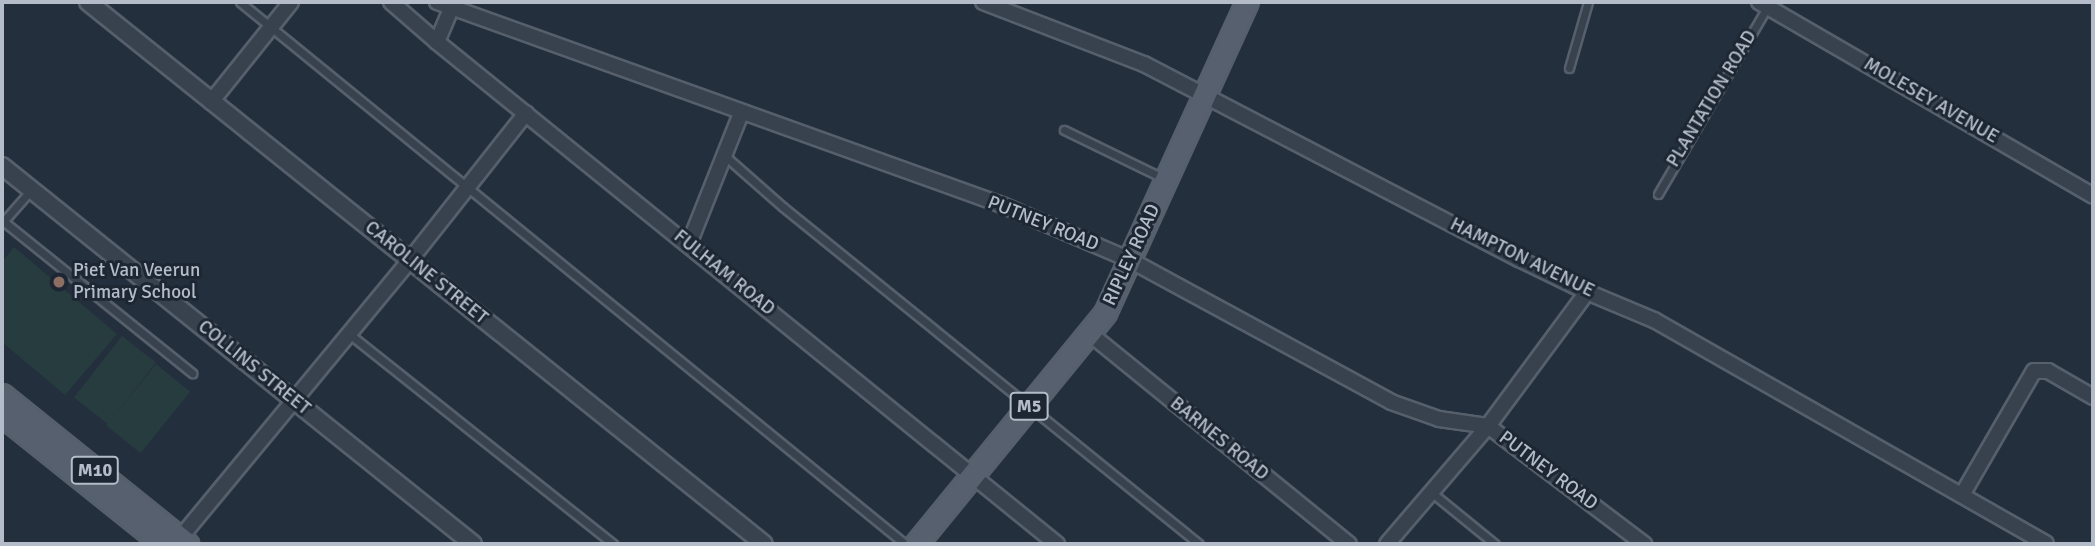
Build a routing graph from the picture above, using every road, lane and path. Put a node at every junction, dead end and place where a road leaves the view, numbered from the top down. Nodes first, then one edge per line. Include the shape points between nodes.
1 (88, 2) edge
2 (240, 2) edge
3 (291, 2) edge
4 (391, 2) edge
5 (983, 2) edge
6 (1247, 2) edge
7 (1588, 2) edge
8 (445, 4) edge
9 (1764, 4) edge
10 (271, 27) junction
11 (437, 42) junction
12 (1569, 68) dead end
13 (1205, 96) junction
14 (211, 102) junction
15 (526, 113) junction
16 (741, 113) junction
17 (1064, 130) dead end
18 (725, 156) junction
19 (2, 166) edge
20 (1167, 180) junction
21 (466, 189) junction
22 (31, 190) junction
23 (1658, 194) dead end
24 (2093, 196) edge
25 (3, 222) edge
26 (689, 244) junction
27 (1129, 259) junction
28 (410, 260) junction
29 (1587, 292) junction
30 (347, 333) junction
31 (1089, 333) junction
32 (192, 373) dead end
33 (2, 395) edge
34 (2093, 397) edge
35 (293, 399) junction
36 (1029, 407) junction
37 (2, 415) edge
38 (1488, 426) junction
39 (972, 475) junction
40 (1431, 492) junction
41 (1962, 495) junction
42 (176, 543) edge
43 (473, 544) edge
44 (613, 544) edge
45 (764, 544) edge
46 (905, 544) edge
47 (916, 544) edge
48 (1057, 544) edge
49 (1199, 544) edge
50 (1349, 544) edge
51 (1387, 544) edge
52 (1495, 544) edge
53 (1644, 544) edge
54 (2046, 544) edge

1 - 14 street, CAROLINE STREET
2 - 10 lane
3 - 10 street
4 - 11 street, FULHAM ROAD
5 - 13 street, HAMPTON AVENUE via 1125,55
6 - 13 main road, RIPLEY ROAD / M5
7 - 12 lane
8 - 11 street
8 - 16 street, PUTNEY ROAD
9 - 23 lane, PLANTATION ROAD
9 - 24 street, MOLESEY AVENUE
10 - 14 street
10 - 21 lane
11 - 15 street, FULHAM ROAD
13 - 20 main road, RIPLEY ROAD / M5
13 - 29 street, HAMPTON AVENUE
14 - 28 street, CAROLINE STREET
15 - 21 street
15 - 26 street, FULHAM ROAD
16 - 18 street
16 - 27 street, PUTNEY ROAD via 1002,205
17 - 20 lane
18 - 26 street
18 - 36 lane
19 - 22 street, COLLINS STREET
20 - 27 main road, RIPLEY ROAD / M5
21 - 28 street
21 - 46 lane
22 - 25 lane
22 - 35 street, COLLINS STREET
25 - 32 lane
26 - 39 street, FULHAM ROAD
27 - 31 main road, RIPLEY ROAD / M5 via 1108,306
27 - 38 street, PUTNEY ROAD via 1391,402 1439,419
28 - 30 street
28 - 45 street, CAROLINE STREET
29 - 38 street
29 - 41 street, HAMPTON AVENUE via 1632,309 1708,349
30 - 35 street
30 - 44 lane
31 - 36 main road, RIPLEY ROAD / M5
31 - 50 street, BARNES ROAD
33 - 42 main road, M10
34 - 41 street via 2048,371 2034,371
35 - 42 street
35 - 43 street, COLLINS STREET
36 - 39 main road, RIPLEY ROAD / M5
36 - 49 lane
37 - 42 main road, M10
38 - 40 street
38 - 53 street, PUTNEY ROAD
39 - 47 main road, RIPLEY ROAD / M5
39 - 48 street, FULHAM ROAD
40 - 51 street
40 - 52 lane
41 - 54 street, HAMPTON AVENUE

